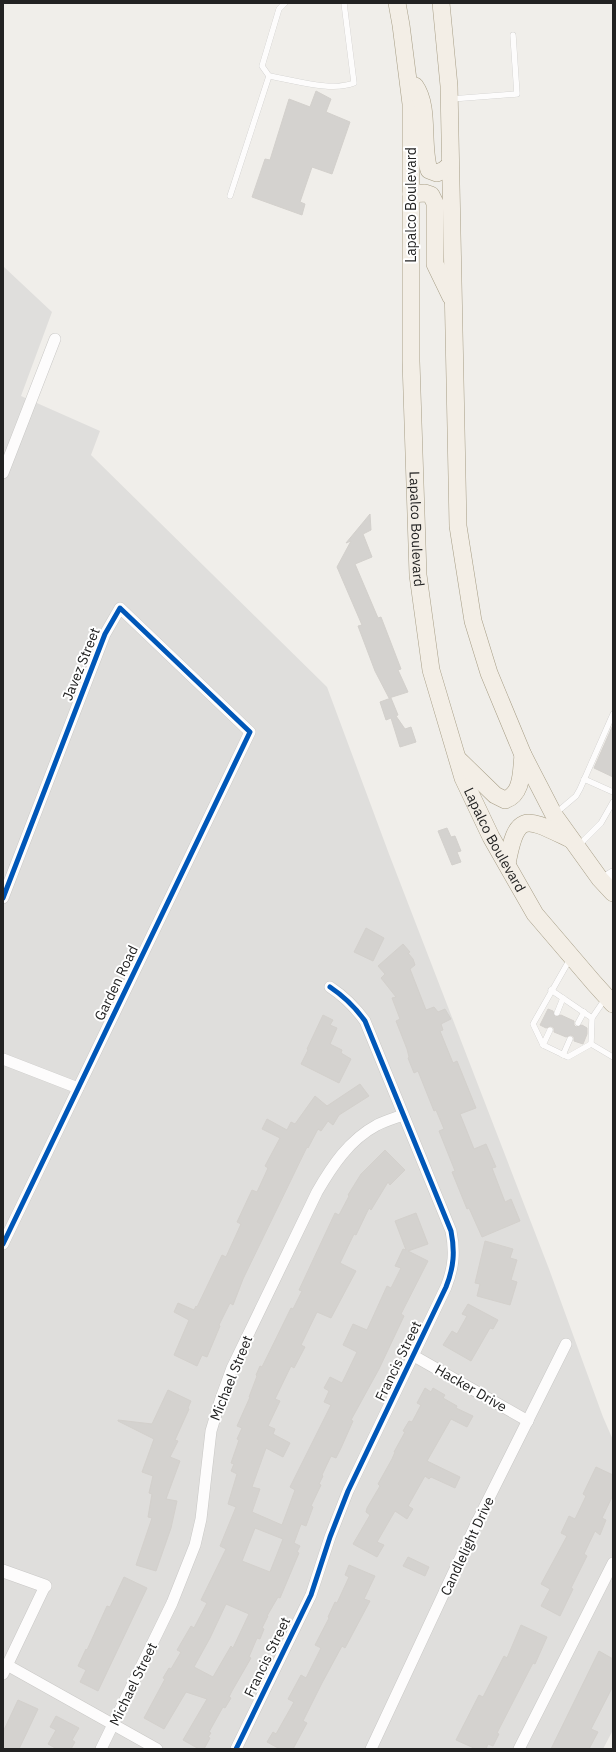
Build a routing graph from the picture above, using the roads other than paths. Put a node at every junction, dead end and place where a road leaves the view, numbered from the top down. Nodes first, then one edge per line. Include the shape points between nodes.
1 (285, 3) edge
2 (344, 3) edge
3 (396, 3) edge
4 (441, 3) edge
5 (513, 35) dead end
6 (270, 76) junction
7 (407, 77) junction
8 (449, 100) junction
9 (450, 165) junction
10 (411, 194) junction
11 (230, 196) dead end
12 (453, 303) junction
13 (55, 338) dead end
14 (3, 473) edge
15 (613, 714) edge
16 (250, 732) joint
17 (523, 755) junction
18 (457, 758) junction
19 (584, 779) junction
20 (613, 792) edge
21 (613, 802) edge
22 (554, 815) junction
23 (574, 844) junction
24 (507, 864) junction
25 (609, 883) edge
26 (3, 898) edge
27 (571, 957) junction
28 (330, 987) dead end
29 (551, 990) junction
30 (563, 998) junction
31 (610, 1000) edge
32 (584, 1012) junction
33 (557, 1013) dead end
34 (592, 1018) junction
35 (578, 1023) dead end
36 (550, 1030) dead end
37 (570, 1039) dead end
38 (591, 1044) junction
39 (543, 1045) junction
40 (563, 1055) junction
41 (613, 1057) edge
42 (3, 1059) edge
43 (78, 1088) junction
44 (403, 1115) junction
45 (3, 1244) edge
46 (566, 1344) dead end
47 (414, 1356) junction
48 (528, 1421) junction
49 (613, 1562) edge
50 (3, 1571) edge
51 (45, 1586) joint
52 (5, 1670) edge
53 (113, 1724) junction
54 (101, 1749) edge
55 (157, 1749) edge
56 (236, 1749) edge
57 (371, 1749) edge
58 (519, 1749) edge

1 - 6 lane via 279,9 262,66
2 - 6 lane via 354,83 334,87
3 - 7 main road, Lapalco Boulevard
4 - 8 main road
5 - 8 lane via 517,94
6 - 11 lane
7 - 9 main road via 419,92 423,109 425,160 428,170 437,173
7 - 10 main road, Lapalco Boulevard via 411,104
8 - 9 main road
9 - 12 main road
10 - 12 main road via 431,195 435,203 435,264
10 - 18 main road, Lapalco Boulevard via 410,361 418,575 431,670
12 - 17 main road via 459,533 473,621 489,672
13 - 14 street
15 - 19 lane
16 - 26 street, Javez Street via 120,608 105,634
16 - 43 street, Garden Road
17 - 18 main road via 518,790 505,800 495,795
17 - 22 main road
18 - 24 main road, Lapalco Boulevard via 463,778
19 - 20 lane
19 - 22 lane via 576,796
21 - 23 lane via 601,823
22 - 23 main road
23 - 24 main road via 538,823 526,823 518,828 511,842
23 - 25 main road
24 - 27 main road, Lapalco Boulevard via 536,914
27 - 29 lane
27 - 31 main road, Lapalco Boulevard
28 - 44 street, Francis Street via 343,995 365,1021
29 - 30 lane
29 - 39 lane via 533,1024
30 - 32 lane
30 - 33 lane
31 - 34 lane
32 - 34 lane
32 - 35 lane
34 - 38 lane
36 - 39 lane
37 - 40 lane
38 - 40 lane via 568,1057
38 - 41 lane
39 - 40 lane
42 - 43 street
43 - 45 street, Garden Road
44 - 47 street, Francis Street via 451,1231 454,1246 452,1274
44 - 53 street, Michael Street via 376,1126 355,1141 340,1155 329,1171 232,1368 211,1431 201,1519 195,1545 172,1603
46 - 48 street, Candlelight Drive
47 - 48 street, Hacker Drive
47 - 56 street, Francis Street via 348,1491 310,1595
48 - 57 street, Candlelight Drive via 478,1520
49 - 58 street
50 - 51 street
51 - 52 street
52 - 53 street
53 - 54 street, Michael Street
53 - 55 street

